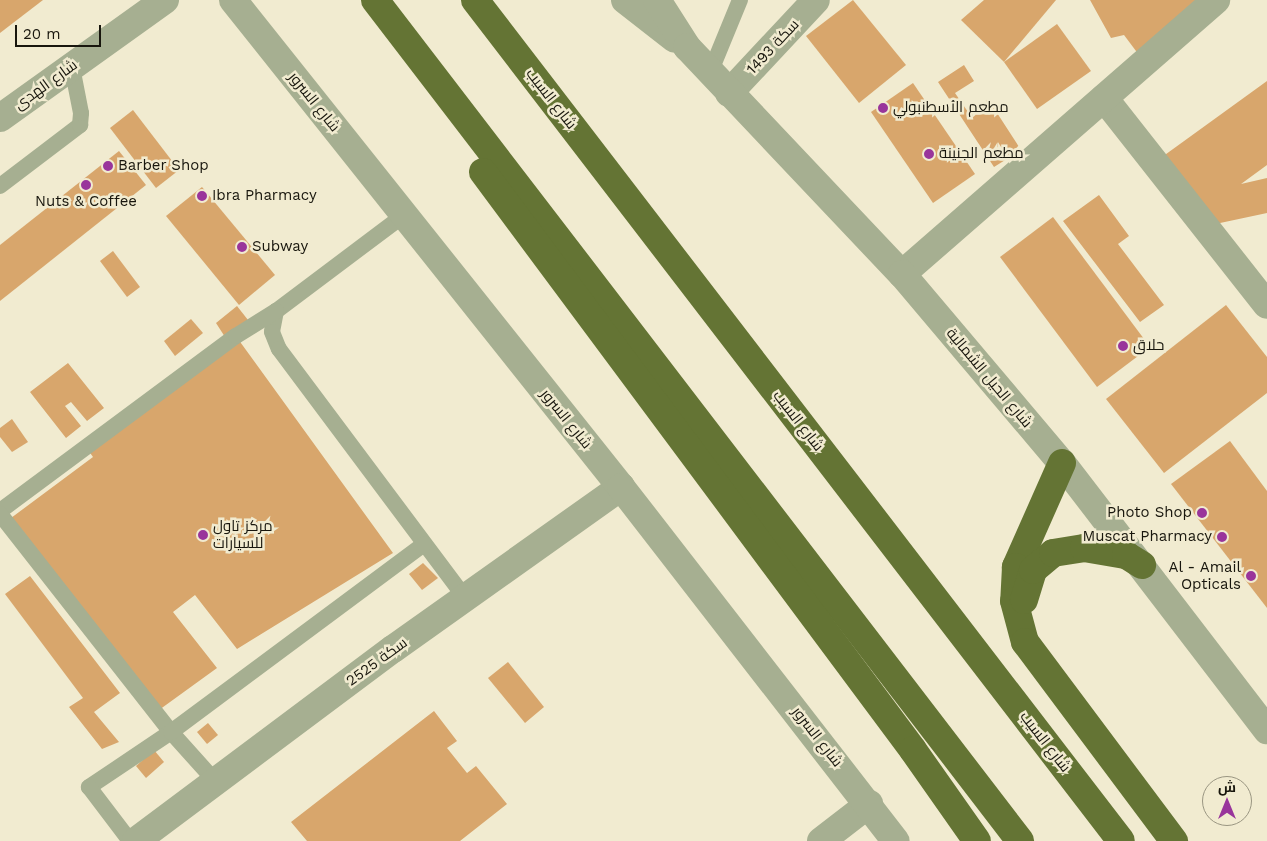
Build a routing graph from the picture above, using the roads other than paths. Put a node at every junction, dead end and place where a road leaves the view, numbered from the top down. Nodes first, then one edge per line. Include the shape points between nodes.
1 (165, 0) edge
2 (232, 0) edge
3 (374, 0) edge
4 (475, 0) edge
5 (625, 0) edge
6 (657, 0) edge
7 (740, 0) edge
8 (816, 0) edge
9 (1216, 0) edge
10 (687, 47) junction
11 (72, 67) junction
12 (710, 74) junction
13 (729, 93) junction
14 (1104, 98) junction
15 (0, 118) edge
16 (0, 186) edge
17 (404, 216) junction
18 (902, 274) junction
19 (1267, 305) edge
20 (276, 311) junction
21 (1062, 463) junction
22 (621, 487) junction
23 (0, 513) edge
24 (424, 544) junction
25 (1142, 565) junction
26 (464, 598) junction
27 (1025, 642) junction
28 (1267, 730) edge
29 (171, 732) junction
30 (215, 781) junction
31 (869, 804) junction
32 (130, 841) edge
33 (136, 841) edge
34 (821, 841) edge
35 (896, 841) edge
36 (977, 841) edge
37 (1020, 841) edge
38 (1121, 841) edge
39 (1174, 841) edge

1 - 11 street, شارع الهدى
2 - 17 street, شارع السرور
3 - 36 highway via 446,120 914,750
3 - 37 highway
4 - 38 highway, شارع السيب
5 - 10 street, شارع الحيل الشمالية
6 - 10 street, شارع الحيل الشمالية
7 - 12 lane
8 - 13 street, سكة 1493
9 - 14 street
10 - 12 street, شارع الحيل الشمالية
11 - 15 street, شارع الهدى
11 - 16 lane via 80,125
12 - 13 street, شارع الحيل الشمالية
13 - 18 street, شارع الحيل الشمالية
14 - 18 street
14 - 19 street
17 - 20 lane
17 - 22 street, شارع السرور
18 - 21 street, شارع الحيل الشمالية
20 - 23 lane via 228,342
20 - 24 lane via 272,332 279,349
21 - 25 street, شارع الحيل الشمالية
21 - 27 highway via 1016,566 1014,601
22 - 26 street, سكة 2525
22 - 31 street, شارع السرور
23 - 29 lane
24 - 26 lane
24 - 29 lane
25 - 27 highway via 1126,555 1084,548 1053,553 1033,570 1024,594
25 - 28 street, شارع الحيل الشمالية
26 - 30 street, سكة 2525
27 - 39 highway
29 - 30 lane
29 - 32 lane via 89,787
30 - 33 street, سكة 2525
31 - 34 street
31 - 35 street, شارع السرور

